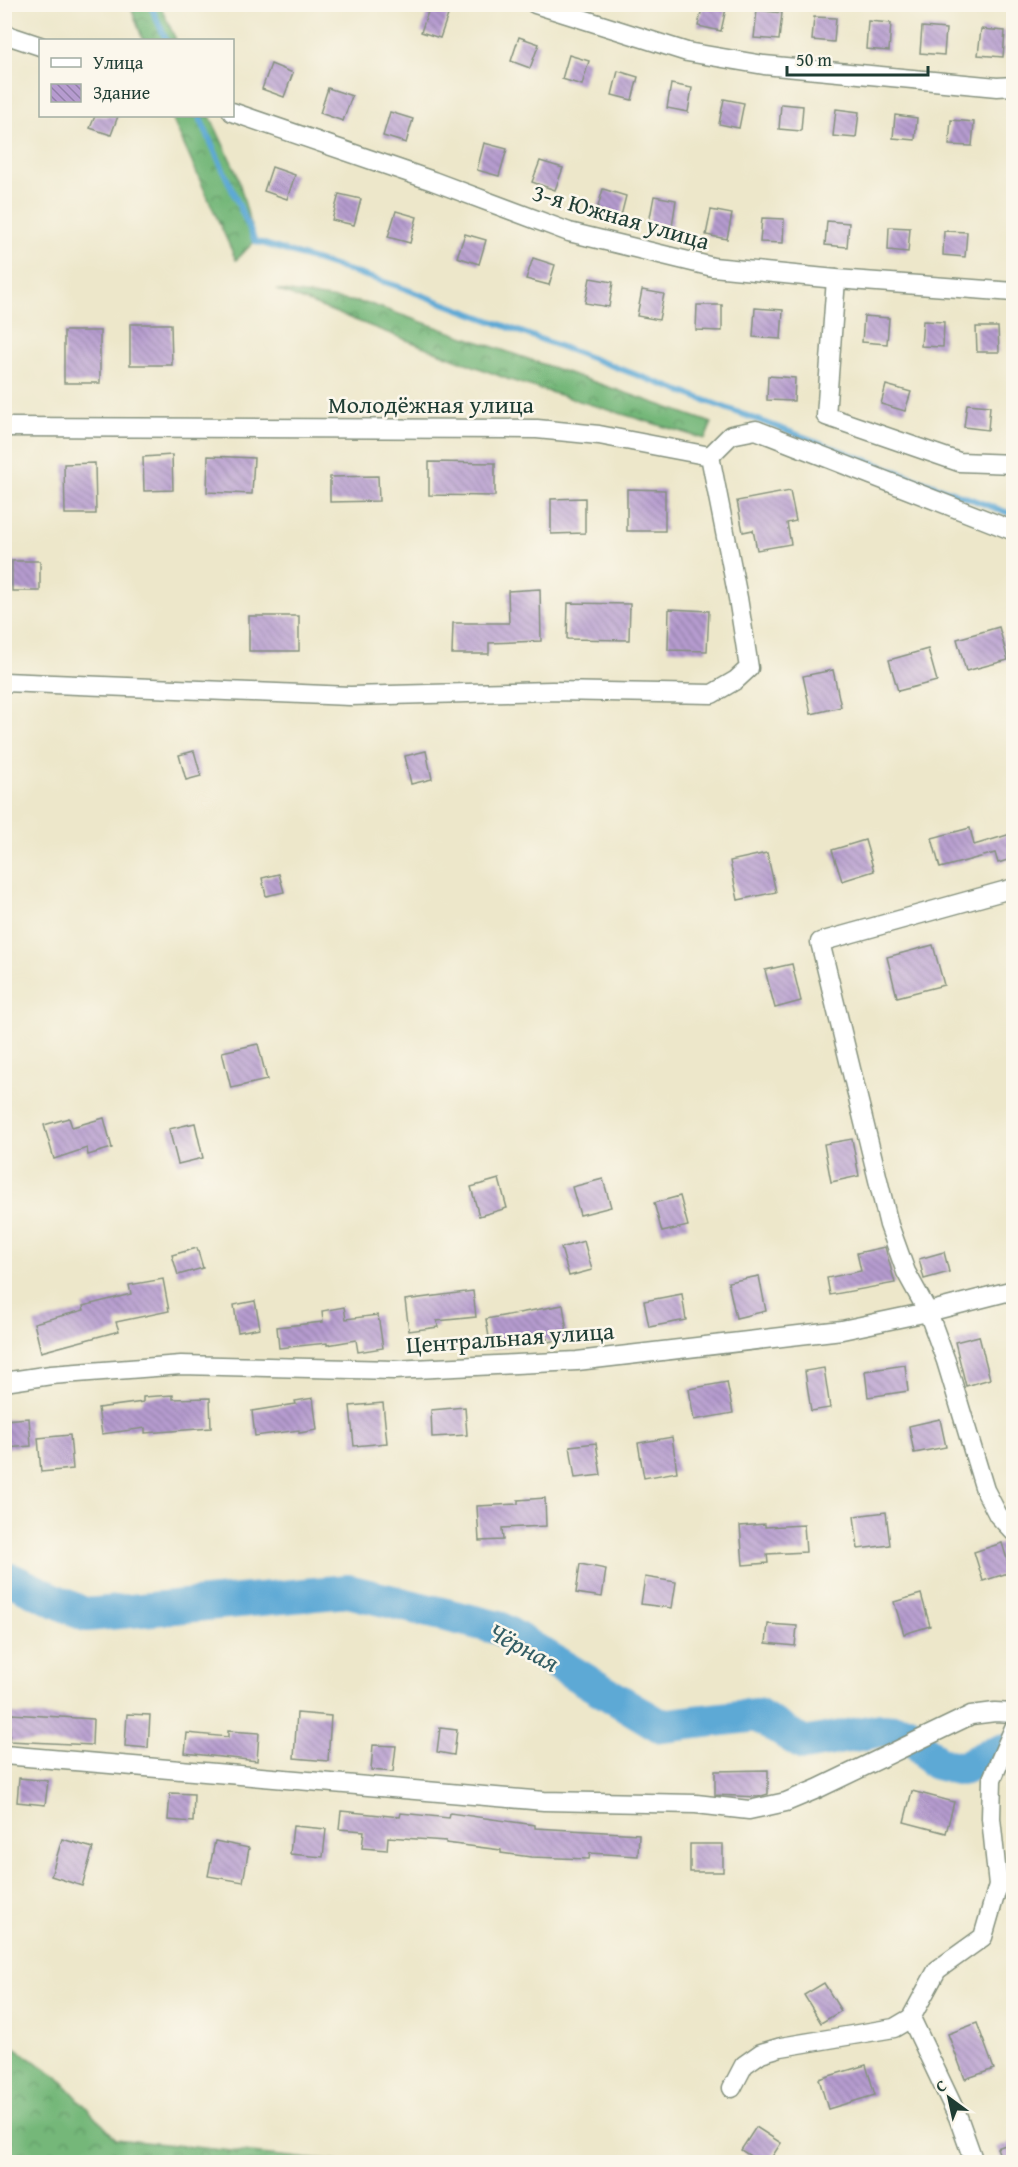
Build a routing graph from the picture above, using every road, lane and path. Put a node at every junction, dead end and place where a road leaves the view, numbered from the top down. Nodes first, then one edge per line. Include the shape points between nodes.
1 (535, 4) edge
2 (4, 34) edge
3 (39, 46) edge
4 (1014, 86) edge
5 (234, 113) edge
6 (836, 279) junction
7 (1014, 292) edge
8 (4, 427) edge
9 (710, 456) junction
10 (1014, 464) edge
11 (1014, 531) edge
12 (4, 682) edge
13 (1014, 888) edge
14 (1014, 1290) edge
15 (928, 1312) junction
16 (4, 1382) edge
17 (1014, 1532) edge
18 (1014, 1713) edge
19 (1011, 1735) edge
20 (4, 1755) edge
21 (911, 2018) junction
22 (732, 2088) dead end
23 (974, 2163) edge

1 - 4 street via 687,52 764,65
2 - 3 street
5 - 6 street, 3-я Южная улица via 569,232 713,267
6 - 7 street, 3-я Южная улица
6 - 10 street via 826,416 959,462
8 - 9 street, Молодёжная улица via 537,429 599,435
9 - 11 street via 731,435 756,430
9 - 12 street via 749,668 712,694 350,696
13 - 15 street via 820,942 889,1225 906,1272
14 - 15 street, Центральная улица
15 - 16 street, Центральная улица via 842,1330 577,1361 394,1370 181,1365
15 - 17 street via 985,1490 998,1515
18 - 20 street via 970,1716 786,1802 749,1810 696,1804 544,1801
19 - 21 street via 992,1779 991,1818 998,1885 983,1937 937,1970
21 - 22 street via 894,2028 761,2053 744,2066
21 - 23 street via 958,2117

